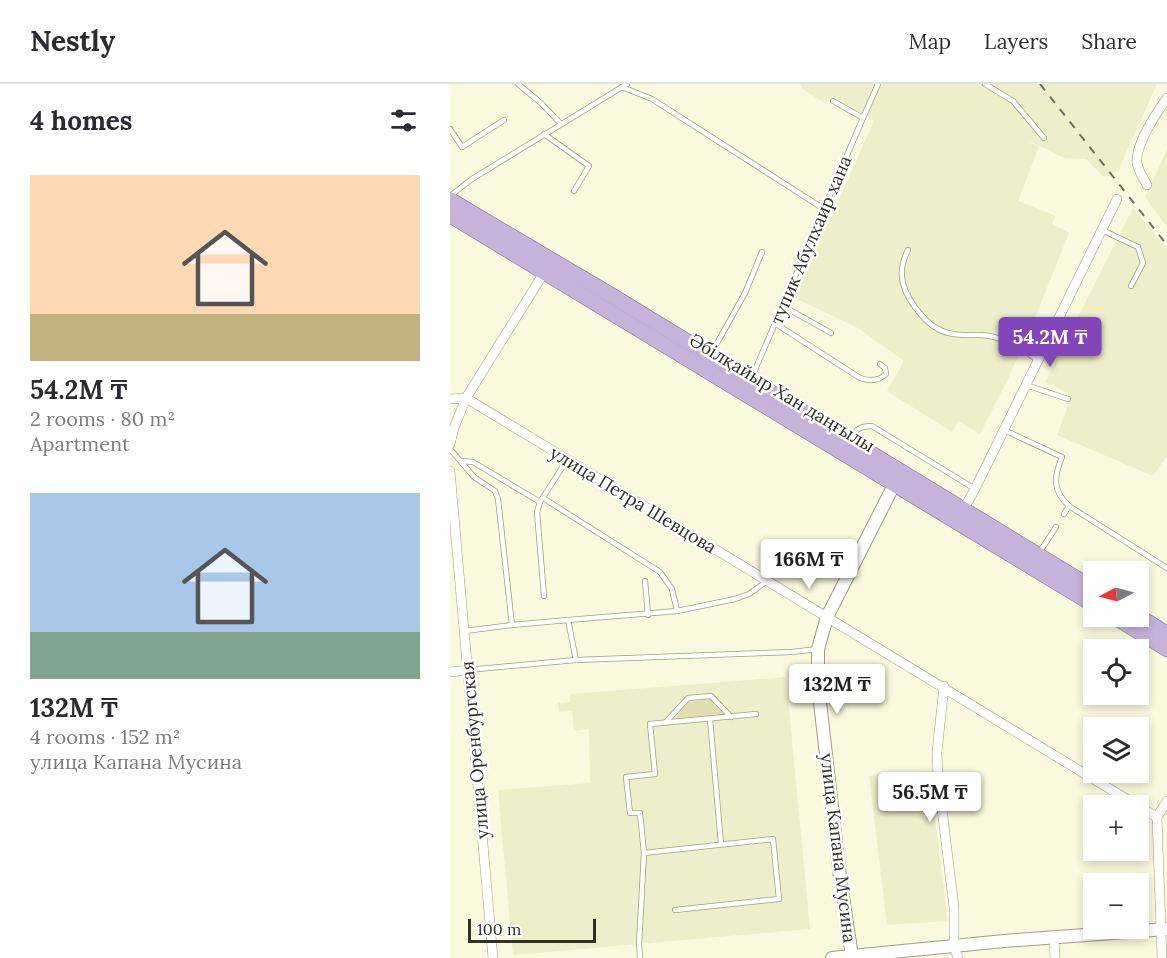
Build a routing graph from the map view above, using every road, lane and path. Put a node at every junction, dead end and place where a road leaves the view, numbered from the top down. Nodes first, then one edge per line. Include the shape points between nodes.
1 (518, 84) edge
2 (879, 84) edge
3 (985, 84) edge
4 (625, 85) edge
5 (1167, 98) edge
6 (833, 100) dead end
7 (862, 118) junction
8 (504, 120) dead end
9 (561, 124) junction
10 (450, 129) edge
11 (544, 134) junction
12 (1044, 138) dead end
13 (1147, 185) dead end
14 (574, 191) dead end
15 (450, 198) edge
16 (1117, 199) dead end
17 (824, 209) junction
18 (450, 215) edge
19 (1102, 230) junction
20 (908, 250) dead end
21 (762, 252) dead end
22 (548, 267) junction
23 (1131, 286) dead end
24 (783, 306) junction
25 (776, 324) junction
26 (831, 333) dead end
27 (709, 356) junction
28 (1038, 361) junction
29 (880, 364) dead end
30 (1026, 385) junction
31 (746, 387) junction
32 (466, 398) junction
33 (450, 399) edge
34 (1068, 399) dead end
35 (1004, 430) junction
36 (849, 441) junction
37 (450, 444) edge
38 (450, 448) edge
39 (567, 460) junction
40 (461, 461) junction
41 (450, 471) edge
42 (898, 478) junction
43 (975, 489) junction
44 (542, 500) junction
45 (1069, 506) junction
46 (1064, 514) dead end
47 (960, 516) junction
48 (1056, 527) dead end
49 (1038, 555) junction
50 (1167, 568) edge
51 (645, 581) dead end
52 (767, 581) junction
53 (1083, 582) edge
54 (544, 596) dead end
55 (1083, 598) edge
56 (677, 611) junction
57 (648, 615) junction
58 (827, 617) junction
59 (568, 620) junction
60 (1149, 623) edge
61 (512, 625) junction
62 (1131, 627) edge
63 (465, 631) junction
64 (1167, 634) edge
65 (818, 649) junction
66 (1167, 649) edge
67 (576, 660) junction
68 (468, 670) junction
69 (450, 672) edge
70 (944, 686) junction
71 (756, 714) dead end
72 (731, 717) junction
73 (710, 719) junction
74 (666, 723) junction
75 (1120, 795) edge
76 (1167, 801) edge
77 (1149, 812) edge
78 (1157, 817) junction
79 (721, 844) junction
80 (644, 853) junction
81 (675, 910) dead end
82 (1164, 929) edge
83 (1054, 938) junction
84 (956, 952) edge
85 (858, 956) edge
86 (493, 958) edge
87 (640, 958) edge
88 (832, 958) edge
89 (1055, 958) edge
90 (1162, 958) edge

1 - 9 lane
2 - 7 lane, тупик Абулхаир хана
3 - 12 lane via 1013,101
4 - 9 lane
4 - 17 lane
5 - 13 street via 1138,149 1139,171
6 - 7 lane
7 - 17 lane, тупик Абулхаир хана
8 - 10 lane via 462,147
9 - 11 lane
11 - 14 lane via 589,166
11 - 15 lane via 472,179
15 - 22 main road, Әбілқайыр Хан даңғылы
16 - 19 street
17 - 24 lane, тупик Абулхаир хана
18 - 22 main road, Әбілқайыр Хан даңғылы
19 - 23 lane via 1138,247 1143,263
19 - 28 street
20 - 28 lane via 902,278 906,291 937,329 993,338 1024,350
21 - 27 lane via 745,293
22 - 27 main road, Әбілқайыр Хан даңғылы via 609,294
22 - 31 main road, Әбілқайыр Хан даңғылы
22 - 32 street
24 - 25 lane, тупик Абулхаир хана
24 - 26 lane
25 - 29 lane via 860,378 882,378 886,374
25 - 31 lane, тупик Абулхаир хана
27 - 31 main road, Әбілқайыр Хан даңғылы
28 - 30 street
30 - 34 lane
30 - 35 street
31 - 36 main road, Әбілқайыр Хан даңғылы
31 - 42 main road, Әбілқайыр Хан даңғылы
32 - 33 street
32 - 37 street
32 - 39 street, улица Петра Шевцова
35 - 43 street
35 - 45 lane via 1062,457 1055,475 1059,497
36 - 42 main road, Әбілқайыр Хан даңғылы
36 - 43 lane via 857,429 872,426
38 - 40 lane
39 - 44 lane
39 - 52 street, улица Петра Шевцова
40 - 44 lane via 473,462
40 - 61 lane via 474,477 495,491 498,499
41 - 63 street, улица Оренбургская
42 - 47 main road, Әбілқайыр Хан даңғылы
42 - 58 street, улица Капана Мусина
43 - 47 street
44 - 54 lane via 537,512
44 - 56 lane via 660,572 672,589
45 - 46 lane
45 - 50 lane
47 - 49 main road, Әбілқайыр Хан даңғылы
47 - 55 main road, Әбілқайыр Хан даңғылы
48 - 49 lane
49 - 53 main road, Әбілқайыр Хан даңғылы
51 - 57 lane
52 - 56 lane via 735,599
52 - 58 street, улица Петра Шевцова
56 - 57 lane
57 - 59 lane
58 - 65 street, улица Капана Мусина
58 - 70 street, улица Петра Шевцова
59 - 61 lane
59 - 67 lane
60 - 64 main road
61 - 63 lane
62 - 66 main road
63 - 68 street, улица Оренбургская
65 - 67 lane
65 - 85 street, улица Капана Мусина via 840,877
67 - 68 lane
68 - 69 street
68 - 86 street, улица Оренбургская
70 - 75 street, улица Петра Шевцова
70 - 84 street via 938,777
71 - 72 lane
72 - 73 lane
72 - 74 lane via 711,696 688,698
73 - 74 lane
73 - 79 lane
74 - 80 lane via 650,724 655,774 626,777 630,813 640,813
76 - 78 street
77 - 78 street, улица Петра Шевцова
78 - 82 street
79 - 80 lane
79 - 81 lane via 772,839 779,899
80 - 87 lane
82 - 83 street
82 - 90 street
83 - 84 street
83 - 89 street
84 - 85 street
85 - 88 street

